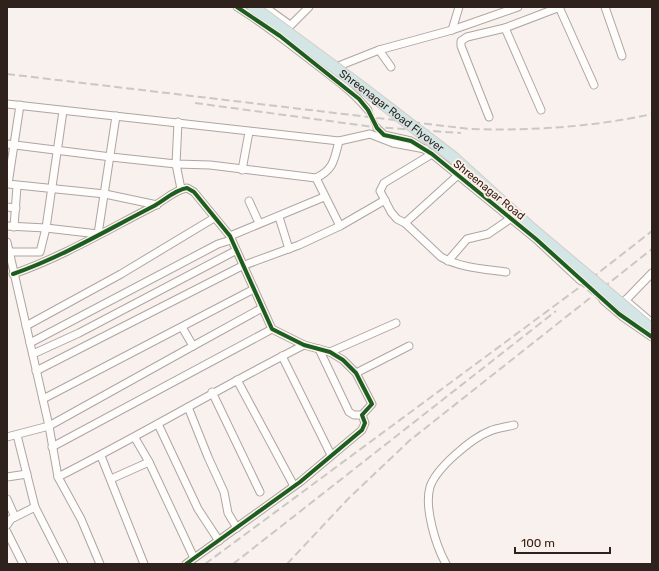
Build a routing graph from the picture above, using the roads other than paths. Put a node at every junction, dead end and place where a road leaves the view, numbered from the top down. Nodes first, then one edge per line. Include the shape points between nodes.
1 (237, 7) edge
2 (253, 7) edge
3 (265, 7) edge
4 (309, 7) edge
5 (459, 7) edge
6 (518, 7) edge
7 (559, 7) edge
8 (605, 7) edge
9 (290, 25) junction
10 (505, 28) junction
11 (452, 30) junction
12 (280, 36) junction
13 (379, 50) junction
14 (622, 56) dead end
15 (391, 67) dead end
16 (326, 71) junction
17 (594, 85) dead end
18 (7, 104) edge
19 (20, 105) junction
20 (368, 110) tunnel mouth
21 (541, 110) dead end
22 (62, 111) junction
23 (116, 116) junction
24 (489, 117) dead end
25 (178, 122) junction
26 (377, 128) tunnel mouth
27 (249, 132) junction
28 (339, 141) junction
29 (10, 144) edge
30 (57, 149) junction
31 (424, 149) junction
32 (432, 154) junction
33 (111, 157) junction
34 (176, 164) junction
35 (242, 170) junction
36 (458, 175) junction
37 (316, 178) junction
38 (18, 186) junction
39 (181, 189) junction
40 (51, 190) junction
41 (105, 194) junction
42 (324, 197) junction
43 (386, 200) junction
44 (249, 201) dead end
45 (157, 205) junction
46 (7, 207) edge
47 (16, 208) junction
48 (279, 217) junction
49 (214, 218) junction
50 (510, 219) junction
51 (259, 222) junction
52 (405, 223) junction
53 (340, 226) junction
54 (10, 227) edge
55 (46, 228) junction
56 (98, 234) junction
57 (230, 238) junction
58 (7, 243) edge
59 (289, 249) junction
60 (235, 251) junction
61 (10, 252) junction
62 (40, 252) junction
63 (448, 261) junction
64 (34, 266) junction
65 (242, 266) junction
66 (506, 272) dead end
67 (652, 272) edge
68 (13, 274) junction
69 (581, 281) tunnel mouth
70 (254, 289) junction
71 (603, 300) tunnel mouth
72 (625, 300) junction
73 (262, 308) junction
74 (615, 311) junction
75 (396, 323) dead end
76 (652, 323) edge
77 (26, 326) junction
78 (182, 327) junction
79 (272, 329) junction
80 (652, 330) edge
81 (652, 337) edge
82 (30, 343) junction
83 (304, 345) junction
84 (193, 346) junction
85 (409, 346) dead end
86 (318, 349) junction
87 (330, 352) junction
88 (33, 354) junction
89 (282, 356) junction
90 (36, 371) junction
91 (356, 373) junction
92 (237, 380) junction
93 (212, 392) junction
94 (43, 399) junction
95 (188, 407) junction
96 (362, 415) junction
97 (158, 424) junction
98 (514, 425) dead end
99 (49, 426) junction
100 (17, 435) junction
101 (7, 437) edge
102 (135, 438) junction
103 (52, 447) junction
104 (331, 455) junction
105 (101, 456) junction
106 (149, 462) junction
107 (27, 474) junction
108 (7, 477) edge
109 (58, 477) junction
110 (111, 479) junction
111 (294, 486) junction
112 (260, 492) dead end
113 (7, 500) edge
114 (35, 507) junction
115 (15, 517) junction
116 (7, 525) edge
117 (237, 528) junction
118 (7, 532) edge
119 (219, 541) junction
120 (194, 558) junction
121 (24, 564) edge
122 (64, 564) edge
123 (100, 564) edge
124 (144, 564) edge
125 (186, 564) edge
126 (446, 564) edge

1 - 12 street
2 - 80 highway, Shreenagar Road Flyover, bridge via 454,158 526,224
3 - 9 street
4 - 9 street
5 - 11 street
6 - 11 street
7 - 10 street
7 - 17 street
8 - 14 street
9 - 12 street
10 - 21 street
10 - 24 street via 467,37 461,41
11 - 13 street
12 - 16 street
13 - 15 street
13 - 16 street
16 - 20 street
18 - 19 street
19 - 22 street
19 - 29 street
22 - 23 street
22 - 30 street
23 - 25 street
23 - 33 street
25 - 27 street
25 - 34 street
26 - 31 street, Shreenagar Road via 384,135 411,141
27 - 28 street
27 - 35 street
28 - 31 street via 370,134 394,144
28 - 37 street via 332,167
29 - 30 street
29 - 38 street via 8,184
30 - 33 street
30 - 40 street
31 - 32 street, Shreenagar Road
32 - 36 street, Shreenagar Road
32 - 43 street via 384,183 380,191
33 - 34 street
33 - 41 street
34 - 35 street via 210,165
34 - 39 street
35 - 37 street
36 - 50 street, Shreenagar Road
36 - 52 street
37 - 42 street
38 - 40 street
38 - 47 street
39 - 45 street
39 - 49 street via 191,190
40 - 41 street
40 - 55 street
41 - 45 street
41 - 56 street
42 - 48 street
42 - 53 street
43 - 52 street via 394,215
43 - 53 street
44 - 51 street
45 - 56 street
46 - 47 street
47 - 54 street
48 - 51 street
48 - 59 street
49 - 57 street
49 - 77 street via 121,274
50 - 63 street via 488,234 467,239
50 - 69 street, Shreenagar Road via 536,239
51 - 57 street
52 - 63 street
53 - 59 street
54 - 55 street
55 - 56 street
55 - 62 street
56 - 64 street
57 - 60 street
57 - 82 street
58 - 61 street
59 - 65 street
60 - 65 street
60 - 88 street via 79,333
61 - 62 street
61 - 68 street
62 - 64 street
63 - 66 street via 474,268
64 - 68 street
65 - 70 street
65 - 90 street
67 - 72 street
68 - 77 street
70 - 73 street
70 - 78 street
71 - 74 street
72 - 74 street
72 - 76 street
73 - 79 street
73 - 84 street
74 - 81 street
75 - 87 street
77 - 82 street
78 - 84 street
78 - 94 street
79 - 83 street
79 - 103 street
82 - 88 street
83 - 86 street
83 - 89 street
84 - 99 street
85 - 91 street
86 - 87 street
86 - 96 street via 349,412
87 - 91 street
88 - 90 street
89 - 92 street
89 - 104 street
90 - 94 street
91 - 96 street via 372,404
92 - 93 street
92 - 111 street
93 - 95 street
93 - 112 street
94 - 99 street
95 - 97 street
95 - 117 street via 224,492 228,513
96 - 104 street via 365,423 362,430
97 - 102 street
97 - 119 street via 198,509
98 - 126 street via 480,436 446,464 432,484 429,502 436,543
99 - 100 street
99 - 103 street
100 - 101 street
100 - 107 street
102 - 105 street
102 - 106 street
103 - 109 street
104 - 111 street
105 - 109 street
105 - 110 street
106 - 110 street
106 - 120 street
107 - 108 street
107 - 114 street
109 - 123 street via 81,519
110 - 124 street
111 - 117 street
113 - 115 street
114 - 115 street
114 - 122 street
115 - 116 street
117 - 119 street
118 - 121 street
119 - 120 street
120 - 125 street

